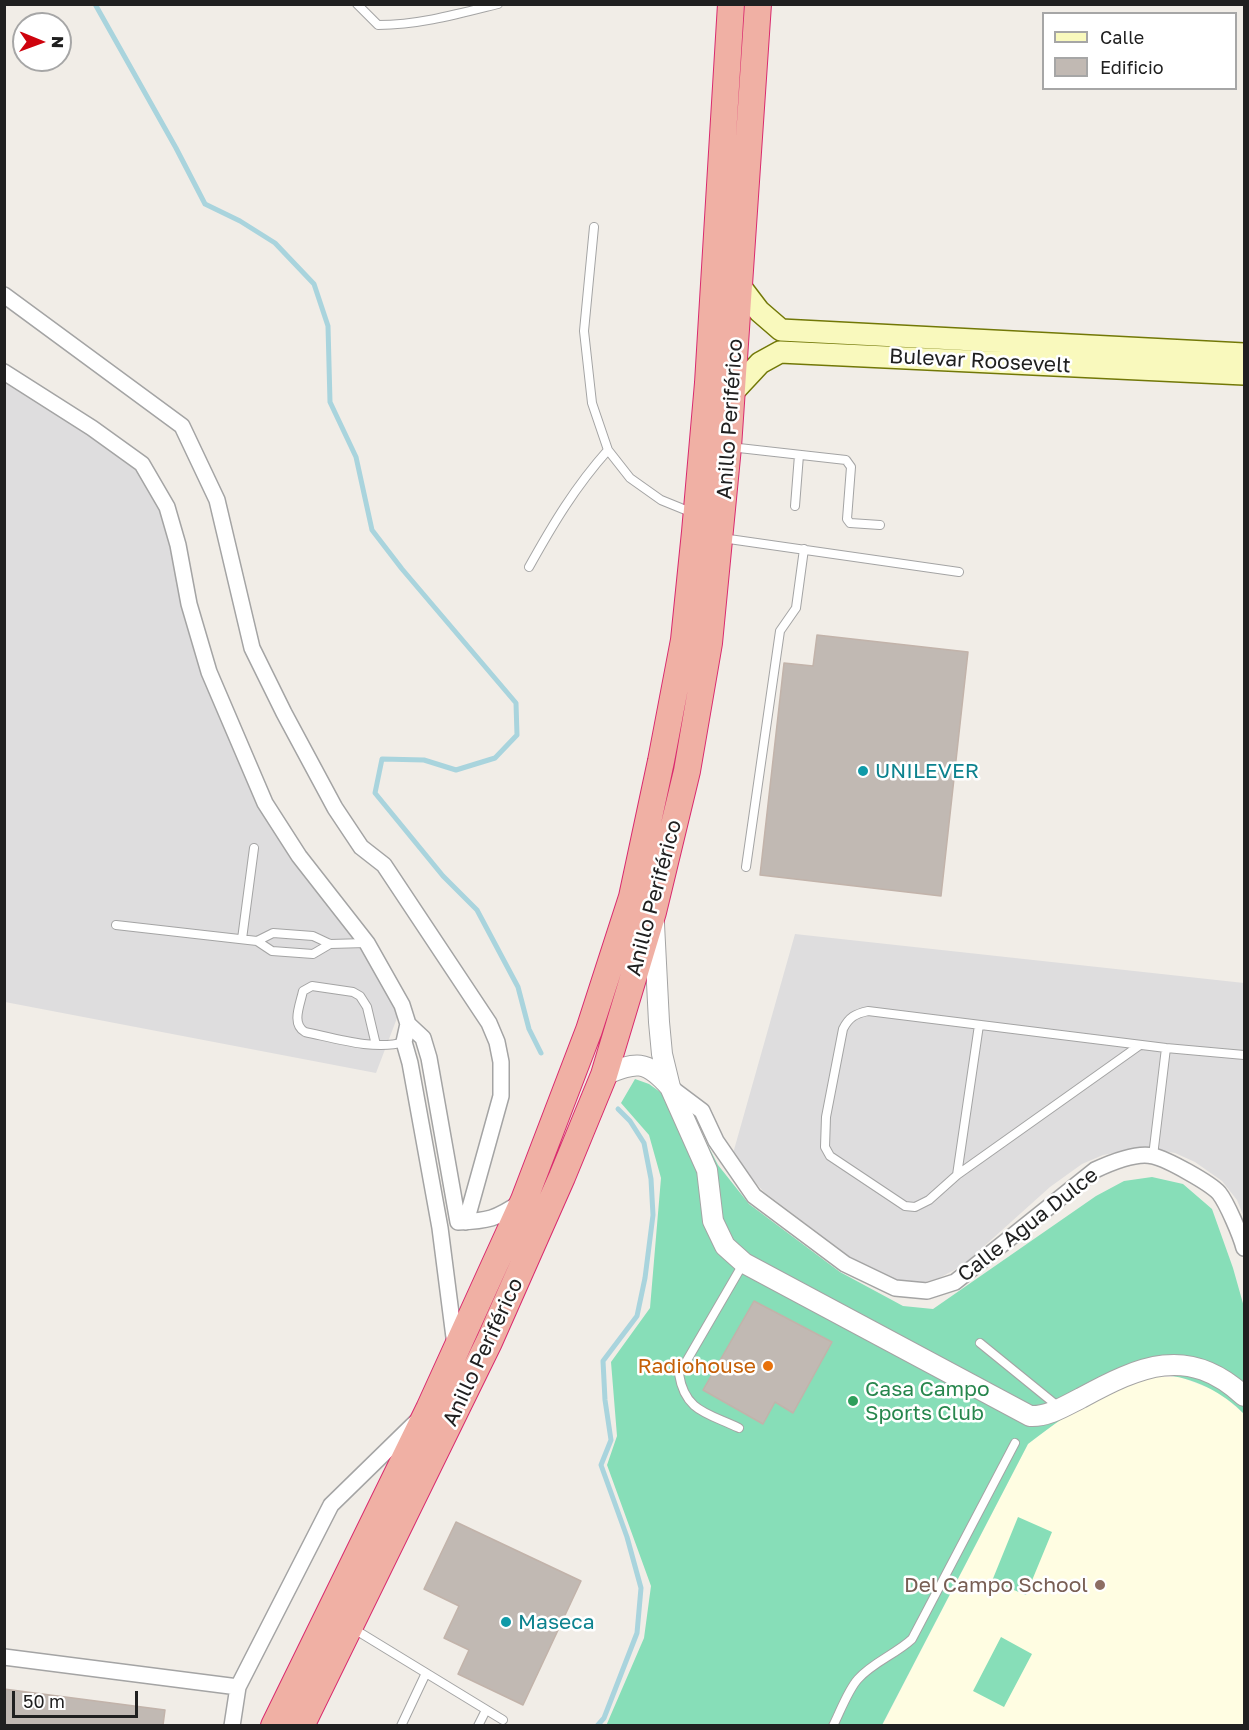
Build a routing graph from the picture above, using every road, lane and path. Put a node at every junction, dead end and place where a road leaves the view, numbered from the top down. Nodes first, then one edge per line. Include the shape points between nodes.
1 (357, 4) edge
2 (498, 4) edge
3 (731, 4) edge
4 (758, 4) edge
5 (594, 227) dead end
6 (740, 286) junction
7 (4, 295) edge
8 (781, 330) junction
9 (780, 352) junction
10 (1245, 354) edge
11 (4, 372) edge
12 (1245, 374) edge
13 (732, 393) junction
14 (728, 447) junction
15 (608, 450) junction
16 (799, 455) junction
17 (795, 506) dead end
18 (697, 515) junction
19 (880, 525) dead end
20 (721, 537) junction
21 (804, 549) junction
22 (529, 567) dead end
23 (959, 572) dead end
24 (254, 848) dead end
25 (746, 867) dead end
26 (653, 912) junction
27 (116, 925) dead end
28 (242, 939) junction
29 (257, 941) junction
30 (367, 943) junction
31 (330, 944) junction
32 (408, 1024) junction
33 (978, 1025) junction
34 (404, 1042) junction
35 (376, 1045) junction
36 (1140, 1045) junction
37 (1166, 1048) junction
38 (1245, 1055) edge
39 (604, 1075) junction
40 (670, 1087) junction
41 (1153, 1156) junction
42 (957, 1175) junction
43 (524, 1200) junction
44 (462, 1222) junction
45 (440, 1228) junction
46 (1245, 1248) edge
47 (744, 1263) junction
48 (980, 1343) dead end
49 (456, 1351) junction
50 (1245, 1396) edge
51 (1061, 1408) junction
52 (429, 1409) junction
53 (739, 1428) dead end
54 (1015, 1443) dead end
55 (350, 1626) junction
56 (4, 1657) edge
57 (426, 1673) junction
58 (238, 1687) junction
59 (486, 1710) junction
60 (502, 1720) dead end
61 (232, 1725) edge
62 (274, 1725) edge
63 (301, 1725) edge
64 (401, 1725) edge
65 (478, 1725) edge
66 (833, 1725) edge

1 - 2 lane via 378,25 439,19
3 - 18 highway, Anillo Periférico
4 - 6 highway, Anillo Periférico
5 - 15 lane via 584,331 592,403
6 - 8 main road via 759,311
6 - 13 highway, Anillo Periférico
7 - 44 street via 182,426 217,500 252,648 284,713 335,808 361,847 384,865 489,1023 501,1062 501,1096
8 - 9 main road
8 - 10 main road, Bulevar Roosevelt
9 - 12 main road, Bulevar Roosevelt
9 - 13 main road via 760,363
11 - 30 street via 142,464 167,507 209,672 265,803 299,856
13 - 14 highway, Anillo Periférico
14 - 16 lane
14 - 20 highway, Anillo Periférico
15 - 18 lane via 630,478 661,500
15 - 22 lane via 582,479
16 - 17 lane
16 - 19 lane via 846,460 851,467 847,519 850,523
18 - 43 highway, Anillo Periférico via 684,640 632,897 589,1030
20 - 21 lane
20 - 26 highway, Anillo Periférico via 709,642 687,771
21 - 23 lane
21 - 25 lane via 796,608 780,631
24 - 28 lane
26 - 39 highway, Anillo Periférico
26 - 40 street via 659,1023
27 - 28 lane
28 - 29 lane
29 - 31 lane via 273,933 313,936
29 - 31 lane via 272,951 313,954
30 - 31 lane
30 - 32 street via 402,1005
32 - 34 street
32 - 44 street via 423,1038 429,1058
33 - 36 lane
33 - 42 lane
33 - 42 lane via 868,1011 856,1013 843,1029 826,1117 825,1147 830,1156 905,1206 915,1207 929,1200
34 - 35 lane
34 - 45 street
35 - 35 lane via 299,1029 296,1023 303,991 312,986 360,996 368,1007
36 - 37 lane
36 - 42 lane
37 - 38 lane
37 - 41 lane
39 - 40 street, Calle Agua Dulce via 624,1067 648,1066
39 - 55 highway, Anillo Periférico via 489,1342
40 - 41 street, Calle Agua Dulce via 702,1111 716,1141 754,1196 845,1264 895,1288 927,1291 955,1282 1095,1170 1118,1160
40 - 47 street via 707,1170 713,1221 725,1246
41 - 46 street via 1195,1176 1218,1193
43 - 44 street via 499,1216 482,1222
43 - 49 highway, Anillo Periférico
44 - 45 street
45 - 49 street
47 - 51 street via 1030,1416 1039,1417
47 - 53 lane via 679,1374 688,1401
48 - 51 lane
49 - 52 highway, Anillo Periférico
50 - 51 street via 1228,1381 1197,1368 1173,1364 1123,1376
52 - 58 street via 331,1505
52 - 62 highway, Anillo Periférico
54 - 66 lane via 912,1640 857,1680
55 - 57 lane
55 - 63 highway, Anillo Periférico
56 - 58 street
57 - 59 lane
57 - 64 lane
58 - 61 street
59 - 60 lane
59 - 65 lane

